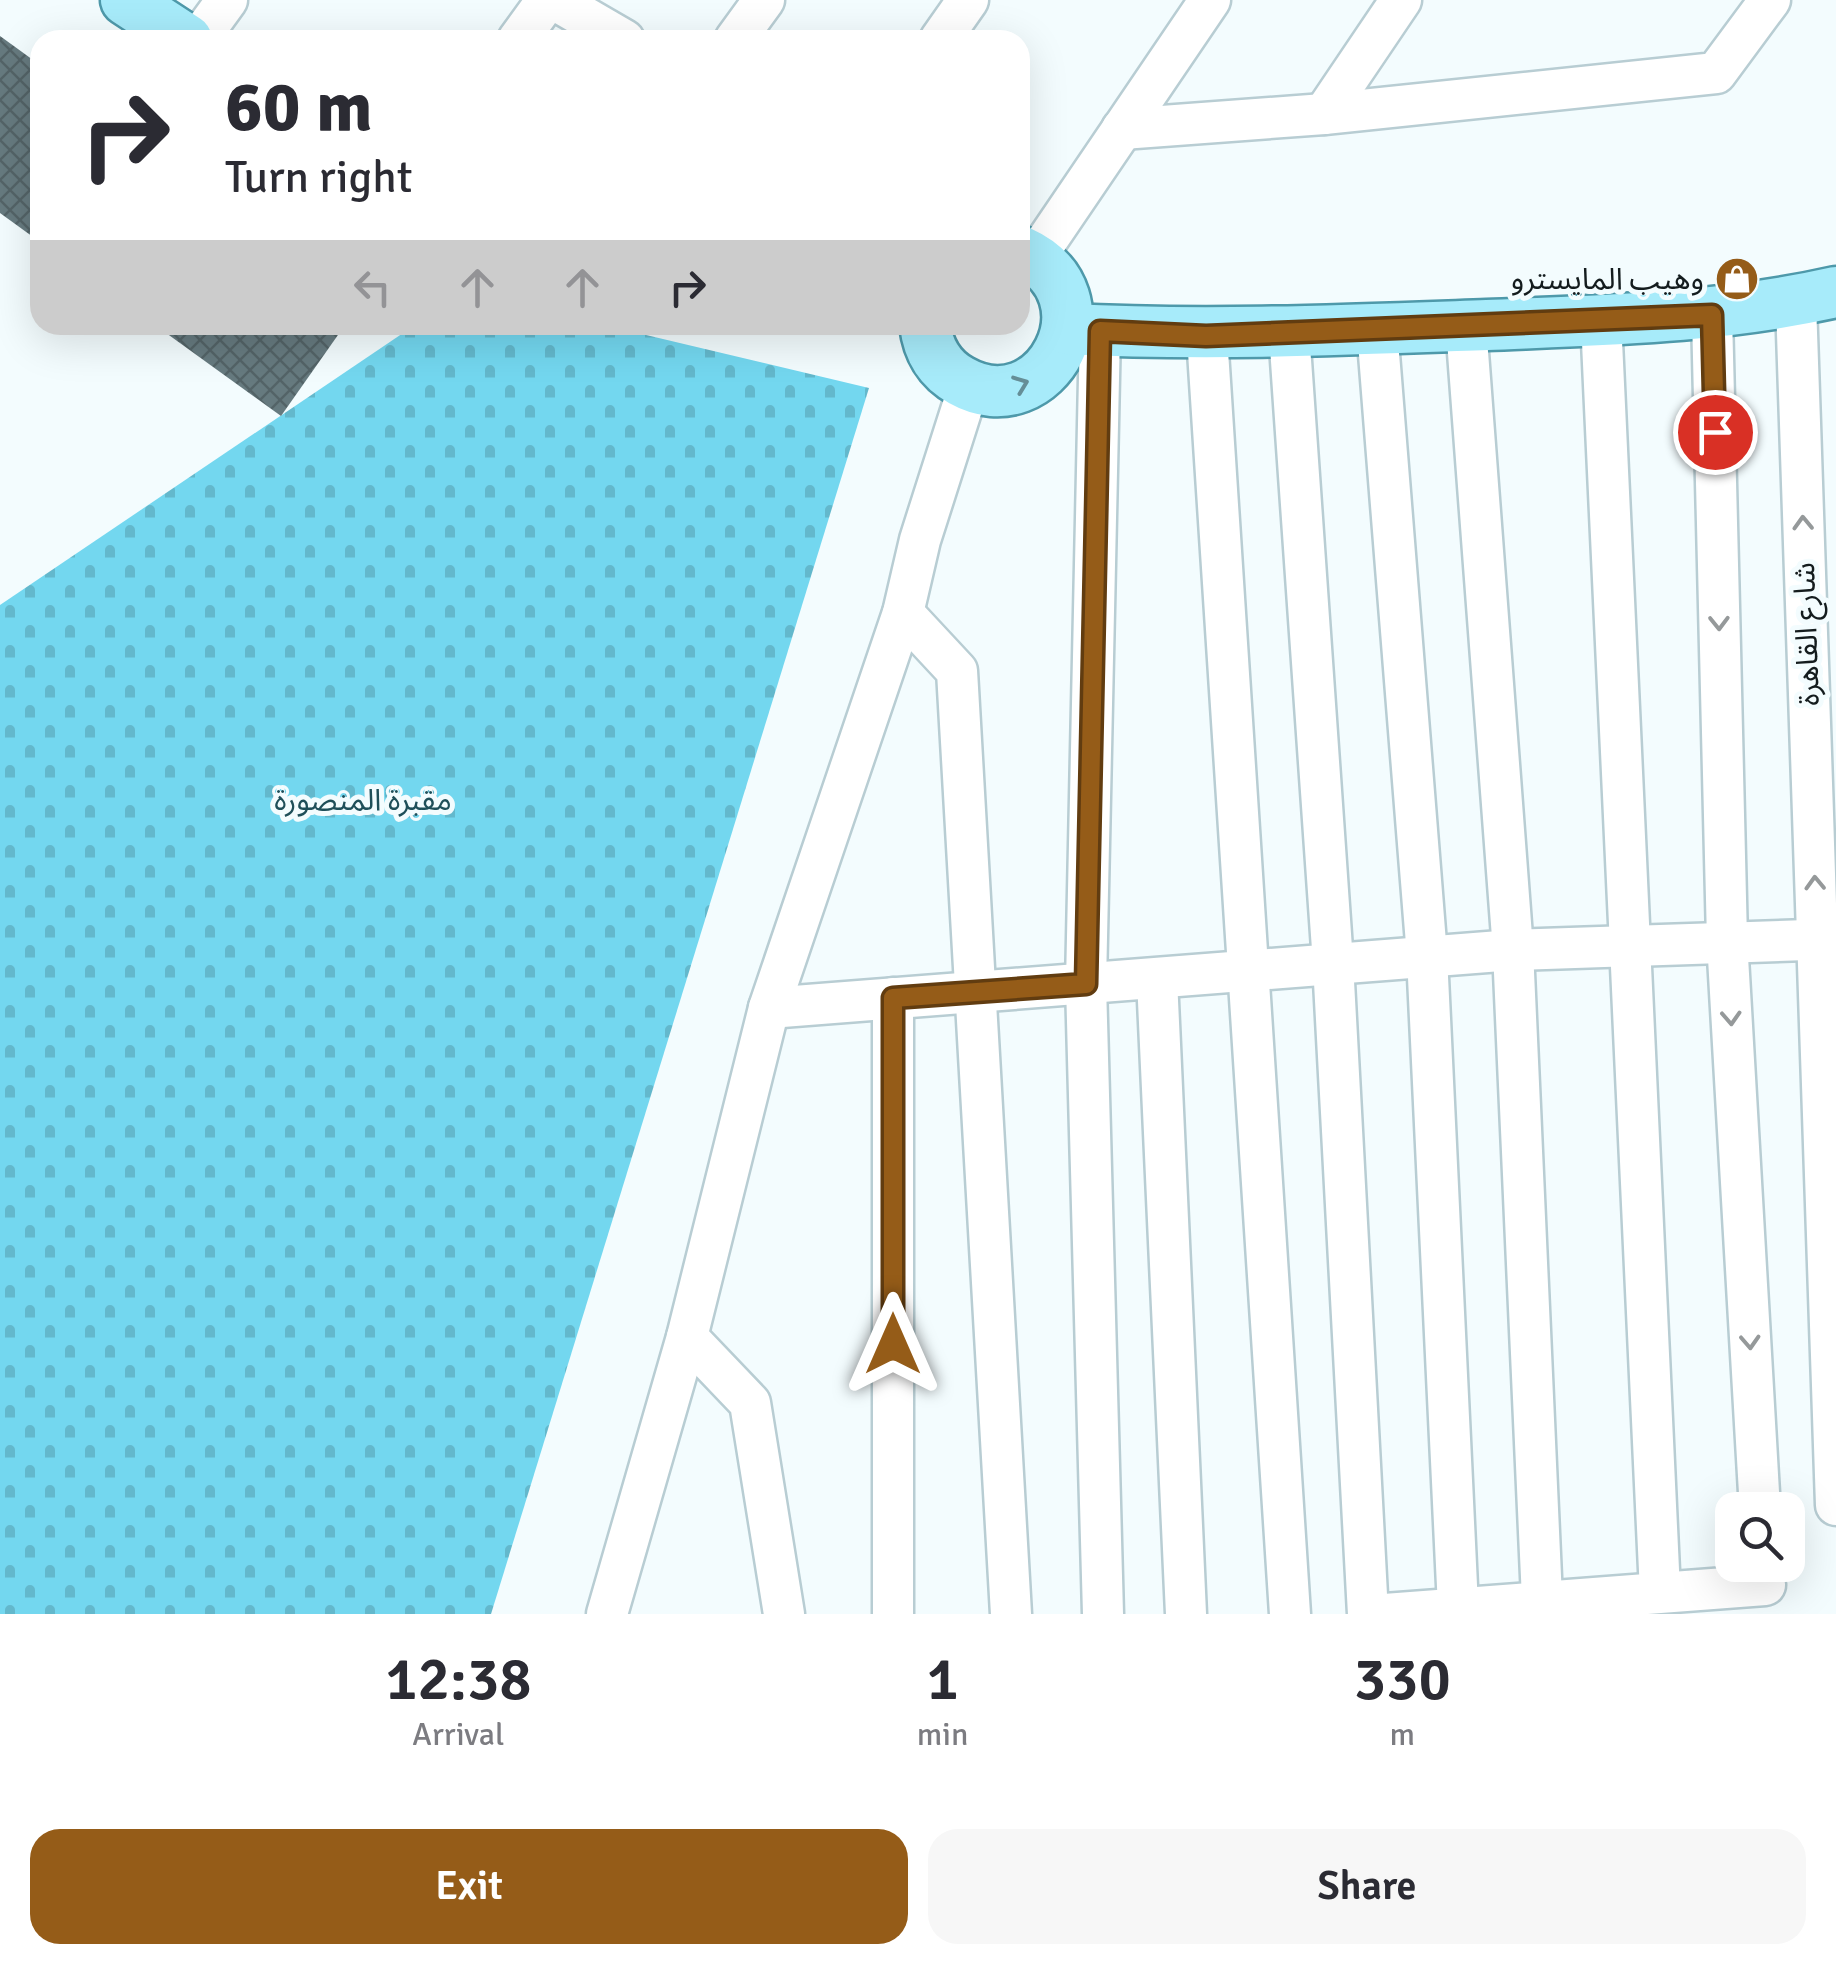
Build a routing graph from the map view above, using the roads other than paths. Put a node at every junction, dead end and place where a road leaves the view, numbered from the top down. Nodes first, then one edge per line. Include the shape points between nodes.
1 (126, 0) edge
2 (227, 0) edge
3 (547, 0) edge
4 (555, 0) edge
5 (764, 0) edge
6 (968, 0) edge
7 (1210, 0) edge
8 (1401, 0) edge
9 (1770, 0) edge
10 (172, 30) edge
11 (205, 30) edge
12 (525, 30) edge
13 (607, 30) edge
14 (742, 30) edge
15 (947, 30) edge
16 (1324, 114) junction
17 (1122, 129) junction
18 (1030, 250) edge
19 (1030, 256) edge
20 (1822, 290) edge
21 (1712, 315) junction
22 (1602, 320) junction
23 (1466, 326) junction
24 (1377, 329) junction
25 (1084, 330) junction
26 (1289, 332) junction
27 (929, 335) edge
28 (1206, 336) junction
29 (970, 386) junction
30 (903, 613) junction
31 (1826, 939) edge
32 (1727, 940) junction
33 (1629, 944) junction
34 (1513, 950) junction
35 (1426, 956) junction
36 (1333, 963) junction
37 (1248, 970) junction
38 (1157, 978) junction
39 (1086, 984) junction
40 (972, 992) junction
41 (893, 998) junction
42 (769, 1008) junction
43 (686, 1337) junction
44 (1759, 1492) edge
45 (1836, 1505) edge
46 (1765, 1588) edge
47 (1660, 1592) junction
48 (1542, 1599) junction
49 (1458, 1607) junction
50 (607, 1614) edge
51 (784, 1614) edge
52 (893, 1614) edge
53 (1011, 1614) edge
54 (1102, 1614) edge
55 (1186, 1614) edge
56 (1290, 1614) edge
57 (1368, 1614) edge
58 (1385, 1614) edge

1 - 10 main road
2 - 11 street
3 - 12 street
4 - 13 street
5 - 14 street
6 - 15 street
7 - 17 street
8 - 16 street
9 - 16 street via 1716,73
16 - 17 street
17 - 18 street
19 - 25 main road via 1051,271
20 - 21 main road
31 -> 20 street, شارع القاهرة
21 - 22 main road
21 -> 32 street
22 - 23 main road
22 - 33 street
23 - 24 main road
23 - 34 street
24 - 26 main road
24 - 35 street
25 - 28 main road
29 -> 25 main road via 1006,390 1040,376
25 - 39 street
26 - 28 main road
26 - 36 street
27 - 29 main road via 941,366
28 - 37 street
29 - 30 street
30 - 40 street via 957,671
30 - 42 street
31 - 32 street
31 - 45 street, شارع القاهرة
32 - 33 street
32 -> 44 street
33 - 34 street
33 - 47 street
34 - 35 street
34 - 48 street
35 - 36 street
35 - 49 street
36 - 37 street
36 - 57 street
37 - 38 street
37 - 56 street
38 - 39 street
38 - 55 street
39 - 40 street
39 - 54 street
40 - 41 street
40 - 53 street
41 - 42 street
41 - 52 street
42 - 43 street
43 - 50 street
43 - 51 street via 750,1403
46 - 47 street
47 - 48 street
48 - 49 street
49 - 58 street

